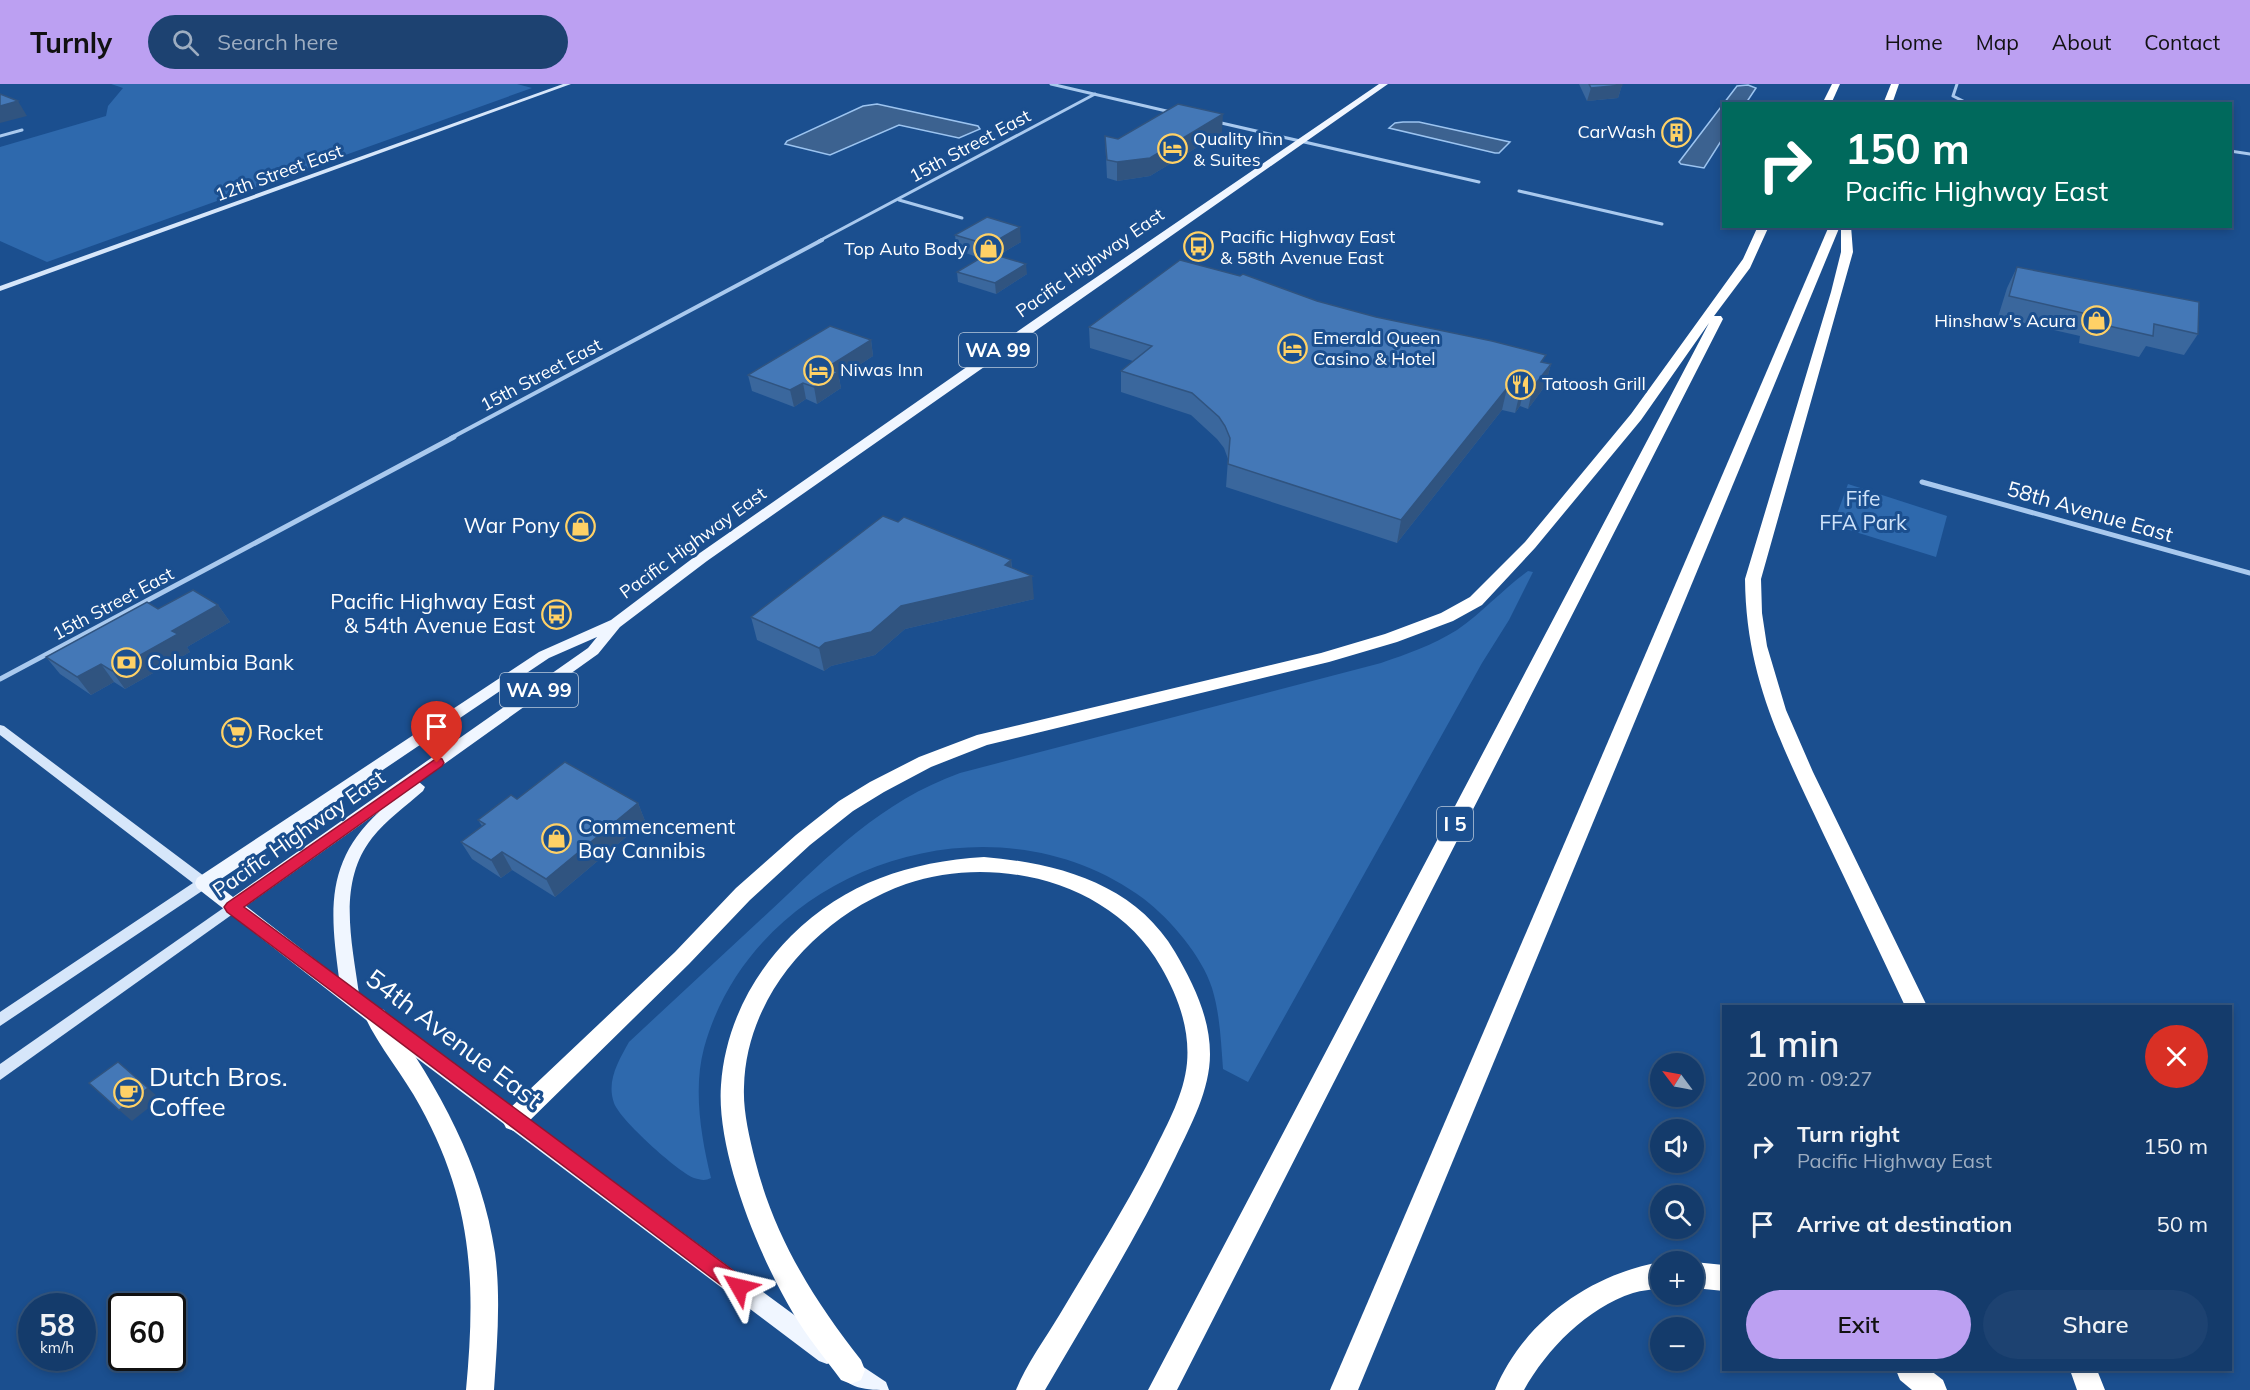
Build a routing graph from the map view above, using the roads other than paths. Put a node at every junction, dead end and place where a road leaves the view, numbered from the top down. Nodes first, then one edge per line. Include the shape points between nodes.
1 (568, 84) edge
2 (1051, 84) edge
3 (1384, 84) edge
4 (1836, 84) edge
5 (1895, 84) edge
6 (1957, 84) edge
7 (1095, 94) junction
8 (1827, 102) edge
9 (1888, 102) edge
10 (1963, 102) edge
11 (1184, 115) edge
12 (1216, 122) edge
13 (22, 130) dead end
14 (0, 136) edge
15 (1300, 142) junction
16 (2232, 151) edge
17 (2250, 154) edge
18 (1479, 182) dead end
19 (1518, 191) dead end
20 (898, 200) junction
21 (962, 218) dead end
22 (1662, 224) dead end
23 (1763, 228) edge
24 (1834, 228) edge
25 (1846, 228) edge
26 (1749, 258) junction
27 (0, 289) edge
28 (1922, 482) dead end
29 (2250, 573) edge
30 (616, 623) junction
31 (0, 679) edge
32 (0, 729) edge
33 (456, 750) junction
34 (203, 883) junction
35 (232, 907) junction
36 (351, 998) junction
37 (1916, 1005) edge
38 (376, 1017) junction
39 (0, 1020) edge
40 (0, 1073) edge
41 (514, 1120) junction
42 (1704, 1276) edge
43 (1650, 1277) edge
44 (1722, 1278) edge
45 (851, 1370) junction
46 (1911, 1371) edge
47 (2084, 1371) edge
48 (480, 1390) edge
49 (878, 1390) edge
50 (1030, 1390) edge
51 (1162, 1390) edge
52 (1344, 1390) edge
53 (1509, 1390) edge
54 (1933, 1390) edge
55 (2091, 1390) edge

1 - 27 street, 12th Street East
2 - 7 street
3 - 15 main road, Pacific Highway East / WA 99
4 - 8 highway
5 - 9 highway
6 - 10 street via 1952,95
7 - 11 street
7 - 20 street, 15th Street East
12 - 15 street
13 - 14 street
15 - 18 street
15 - 30 main road, Pacific Highway East / WA 99 via 702,558
16 - 17 street
19 - 22 street
20 - 21 street
20 - 31 street, 15th Street East
23 - 26 highway, I 5
24 - 52 highway
25 - 37 highway via 1847,252 1753,579 1752,608 1763,669 1788,741
26 - 41 highway via 1636,417 1530,545 1476,601 1447,617 1391,638 1323,658 983,740 926,762 878,787 846,806 743,894
26 - 51 highway, I 5
28 - 29 street, 58th Avenue East
30 - 33 main road, Pacific Highway East / WA 99 via 593,651
30 - 34 main road, Pacific Highway East / WA 99 via 544,655
32 - 34 street, 54th Avenue East
33 - 35 main road, Pacific Highway East / WA 99
33 - 36 main road via 366,834 342,880 339,900
34 - 35 main road, 54th Avenue East
34 - 39 street, Pacific Highway East
35 - 36 main road, 54th Avenue East
35 - 40 street, Pacific Highway East
36 - 38 main road, 54th Avenue East
38 - 41 main road, 54th Avenue East
38 - 48 highway via 403,1055 435,1114 459,1162 472,1204 482,1253
41 - 45 main road, 54th Avenue East
42 - 44 highway
43 - 53 highway via 1630,1281 1600,1295 1569,1316 1541,1342
45 - 49 main road, 54th Avenue East
45 - 50 highway via 801,1302 780,1262 746,1175 732,1088 736,1047 750,1008 789,952 855,899 907,876 977,866 1008,867 1079,882 1129,911 1149,928 1189,1000 1197,1031 1198,1065 1182,1120 1135,1210
46 - 54 highway
47 - 55 highway

